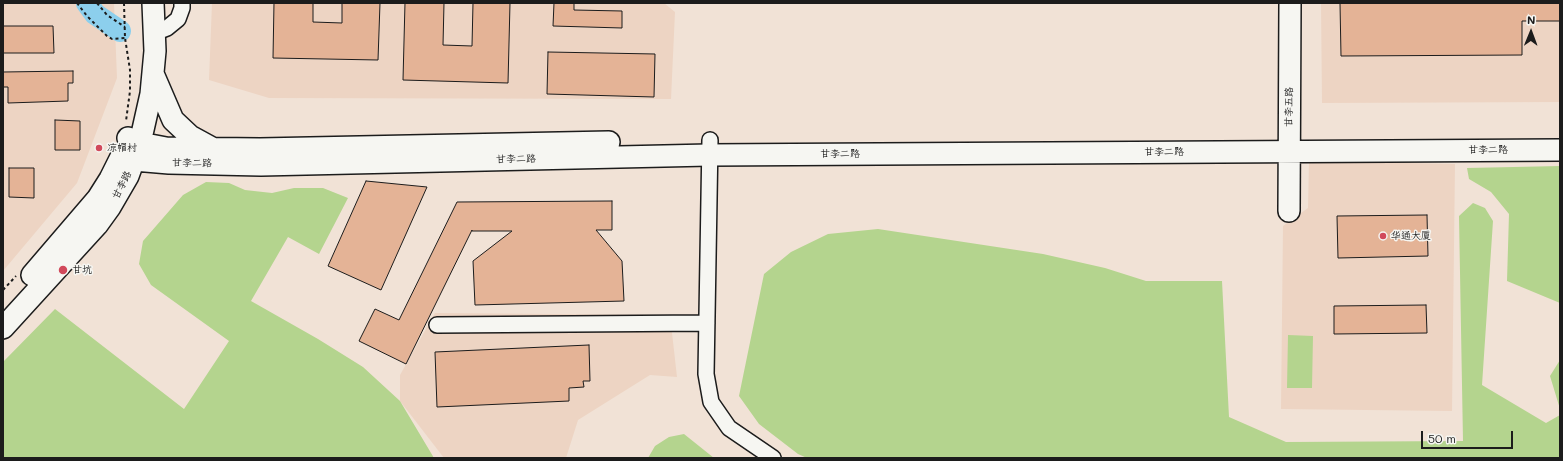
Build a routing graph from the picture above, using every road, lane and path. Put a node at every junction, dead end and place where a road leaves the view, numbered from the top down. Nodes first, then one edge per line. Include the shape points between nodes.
1 (77, 3) edge
2 (97, 3) edge
3 (124, 3) edge
4 (139, 3) edge
5 (153, 3) edge
6 (182, 3) edge
7 (1290, 3) edge
8 (125, 27) junction
9 (154, 34) junction
10 (125, 38) junction
11 (154, 76) junction
12 (1560, 137) edge
13 (130, 143) junction
14 (1289, 145) junction
15 (212, 148) junction
16 (710, 148) junction
17 (1560, 150) edge
18 (1289, 211) dead end
19 (18, 273) dead end
20 (3, 290) edge
21 (3, 308) edge
22 (707, 323) junction
23 (437, 325) dead end
24 (3, 328) edge
25 (773, 458) edge

1 - 10 path via 107,36 112,39
2 - 8 path via 107,16
3 - 8 path
4 - 13 main road, 甘李路 via 140,75
5 - 9 main road, 甘李路
6 - 9 street via 178,19
7 - 14 main road, 甘李五路
8 - 10 path
9 - 11 main road, 甘李路
10 - 13 path via 130,70
11 - 13 main road, 甘李路 via 151,94
11 - 15 main road via 173,120 190,136
12 - 14 main road, 甘李二路
13 - 15 main road, 甘李二路 via 166,148
13 - 16 main road, 甘李二路 via 169,163 261,165
13 - 21 main road, 甘李路 via 98,198
13 - 24 main road, 甘李路 via 128,176 110,207 97,225
14 - 16 main road, 甘李二路
14 - 17 main road, 甘李二路
14 - 18 main road, 甘李五路
15 - 16 main road, 甘李二路
16 - 22 street
19 - 20 path
22 - 23 street
22 - 25 street via 706,374 711,402 729,428

